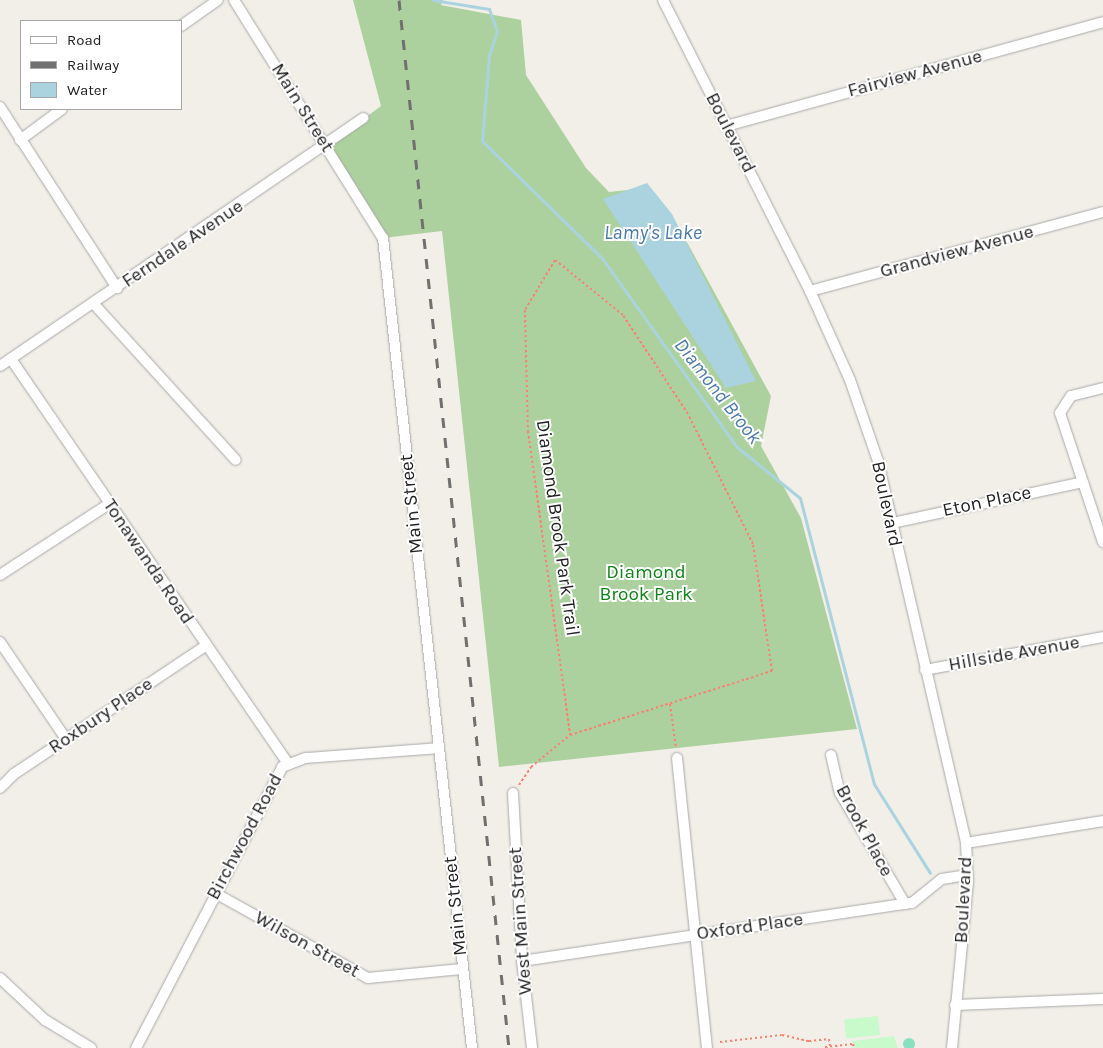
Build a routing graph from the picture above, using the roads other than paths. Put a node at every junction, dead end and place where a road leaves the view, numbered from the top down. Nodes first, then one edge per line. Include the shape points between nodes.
1 (218, 0) edge
2 (234, 0) edge
3 (663, 0) edge
4 (1103, 22) edge
5 (182, 25) edge
6 (0, 107) edge
7 (61, 110) edge
8 (363, 118) dead end
9 (726, 126) junction
10 (20, 140) junction
11 (326, 147) junction
12 (1103, 212) edge
13 (117, 288) junction
14 (810, 291) junction
15 (93, 303) junction
16 (11, 359) junction
17 (0, 366) edge
18 (1103, 388) edge
19 (236, 460) dead end
20 (1082, 482) junction
21 (108, 504) junction
22 (892, 523) junction
23 (1103, 542) edge
24 (0, 575) edge
25 (1103, 637) edge
26 (0, 642) edge
27 (205, 646) junction
28 (925, 670) junction
29 (66, 739) junction
30 (438, 748) junction
31 (831, 755) dead end
32 (677, 758) road end
33 (288, 763) junction
34 (0, 788) edge
35 (513, 794) road end
36 (1103, 821) edge
37 (966, 843) junction
38 (968, 876) junction
39 (215, 893) junction
40 (904, 904) junction
41 (695, 935) junction
42 (522, 961) junction
43 (462, 969) junction
44 (0, 978) edge
45 (1103, 998) edge
46 (955, 1005) junction
47 (91, 1048) edge
48 (136, 1048) edge
49 (472, 1048) edge
50 (532, 1048) edge
51 (707, 1048) edge
52 (952, 1048) edge

1 - 5 street
2 - 11 street, Main Street
3 - 9 street, Boulevard
4 - 9 street, Fairview Avenue
6 - 10 street
7 - 10 street
8 - 11 street, Ferndale Avenue
9 - 14 street, Boulevard
10 - 13 street
11 - 13 street, Ferndale Avenue
11 - 30 street, Main Street via 383,238
12 - 14 street, Grandview Avenue
13 - 15 street, Ferndale Avenue
14 - 22 street, Boulevard via 863,414
15 - 16 street, Ferndale Avenue
15 - 19 street
16 - 17 street, Ferndale Avenue
16 - 21 street, Tonawanda Road
18 - 20 street via 1066,400 1061,419
20 - 22 street, Eton Place
20 - 23 street
21 - 24 street
21 - 27 street, Tonawanda Road
22 - 28 street, Boulevard
25 - 28 street, Hillside Avenue
26 - 29 street
27 - 29 street, Roxbury Place
27 - 33 street, Tonawanda Road
28 - 37 street, Boulevard
29 - 34 street, Roxbury Place
30 - 33 street, Birchwood Road
30 - 43 street, Main Street
31 - 40 street, Brook Place via 840,793
32 - 41 street
33 - 39 street, Birchwood Road
35 - 42 street, West Main Street
36 - 37 street
37 - 38 street, Boulevard
38 - 40 street, Oxford Place via 942,879
38 - 46 street, Boulevard
39 - 43 street, Wilson Street via 368,978
39 - 48 street, Birchwood Road
40 - 41 street, Oxford Place
41 - 42 street, Oxford Place
41 - 51 street
42 - 50 street, West Main Street
43 - 49 street, Main Street
44 - 47 street via 45,1020
45 - 46 street
46 - 52 street, Boulevard

